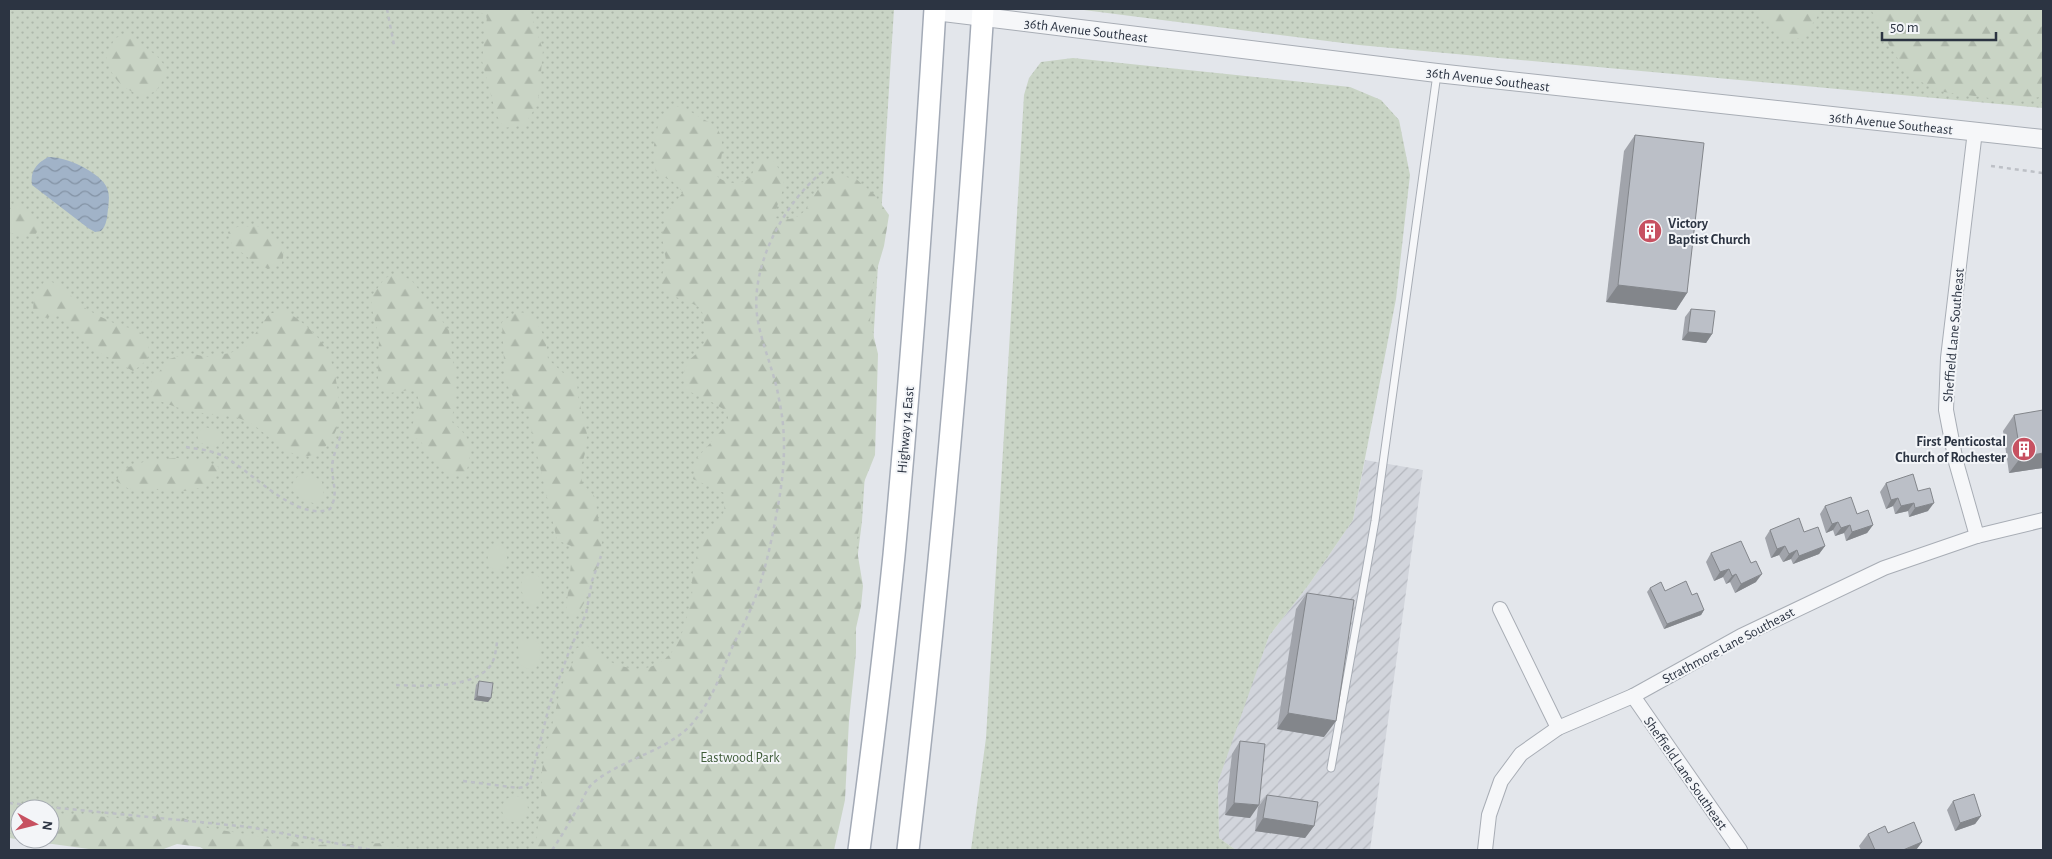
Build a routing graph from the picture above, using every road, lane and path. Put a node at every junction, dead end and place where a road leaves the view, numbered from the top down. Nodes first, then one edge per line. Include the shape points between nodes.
1 (387, 9) edge
2 (931, 10) edge
3 (983, 13) edge
4 (394, 45) dead end
5 (1437, 73) junction
6 (1975, 132) junction
7 (2043, 139) edge
8 (1991, 166) dead end
9 (822, 172) dead end
10 (2043, 173) edge
11 (342, 431) dead end
12 (186, 447) dead end
13 (2043, 520) edge
14 (1977, 536) junction
15 (601, 556) dead end
16 (1500, 609) dead end
17 (497, 642) dead end
18 (396, 685) dead end
19 (1633, 696) junction
20 (1558, 728) junction
21 (1331, 768) dead end
22 (463, 782) dead end
23 (9, 803) edge
24 (372, 850) edge
25 (552, 850) edge
26 (859, 850) edge
27 (908, 850) edge
28 (1485, 850) edge
29 (1740, 850) edge

1 - 4 path
2 - 3 street, 36th Avenue Southeast
2 - 26 main road, Highway 14 East via 903,456 878,705
3 - 5 street, 36th Avenue Southeast
3 - 27 main road via 958,362 939,573
5 - 6 street, 36th Avenue Southeast
5 - 21 lane via 1374,521
6 - 7 street, 36th Avenue Southeast
6 - 14 street, Sheffield Lane Southeast via 1948,358 1946,410 1956,462
8 - 10 path
9 - 25 path via 808,184 785,214 766,254 758,286 757,313 762,345 779,398 784,429 784,465 764,570 754,602 703,711 670,742 612,770 591,784
11 - 12 path via 332,467 336,487 334,503 322,512 289,501 220,455
13 - 14 street, Strathmore Lane Southeast
14 - 19 street, Strathmore Lane Southeast via 1884,568 1741,636
15 - 22 path via 586,614 550,703 530,781 525,787 518,788
16 - 20 street
17 - 18 path via 491,664 473,677 442,685
19 - 20 street, Strathmore Lane Southeast
19 - 29 street, Sheffield Lane Southeast
20 - 28 street, Strathmore Lane Southeast via 1520,754 1500,781 1489,815
23 - 24 path via 249,826

